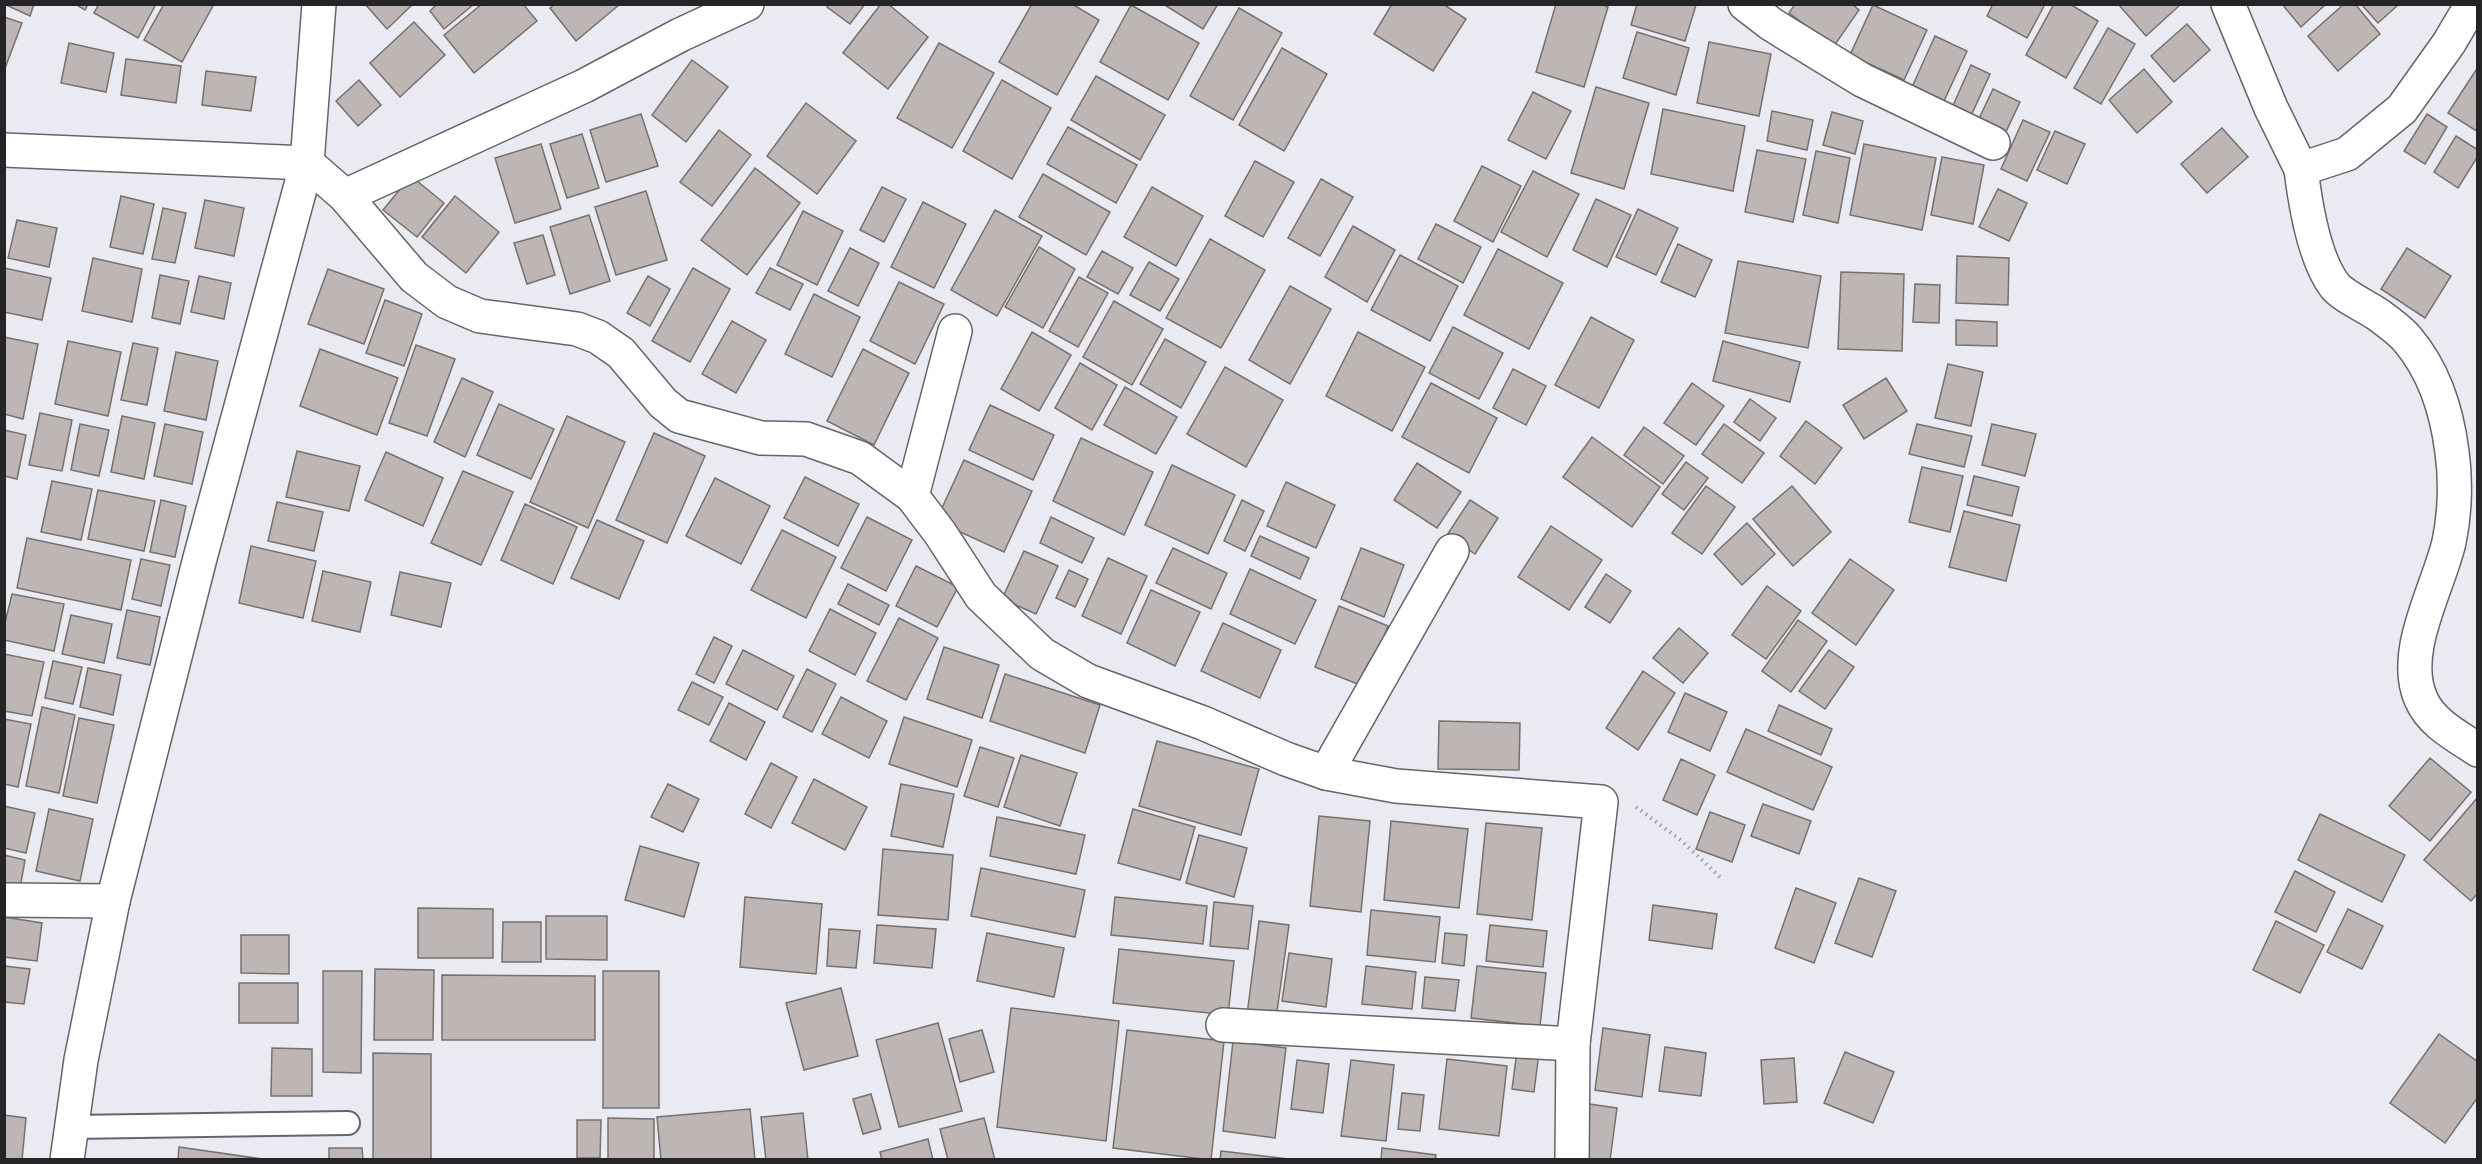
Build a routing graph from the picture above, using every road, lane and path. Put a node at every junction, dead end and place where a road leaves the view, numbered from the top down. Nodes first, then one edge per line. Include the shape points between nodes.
1 (319, 4) edge
2 (747, 4) edge
3 (1745, 4) edge
4 (2228, 4) edge
5 (2472, 4) edge
6 (1993, 143) dead end
7 (4, 150) edge
8 (307, 163) junction
9 (2301, 169) junction
10 (345, 196) junction
11 (955, 331) dead end
12 (912, 496) junction
13 (1452, 551) dead end
14 (2478, 750) edge
15 (1326, 773) junction
16 (1601, 802) junction
17 (1722, 880) dead end
18 (4, 900) edge
19 (113, 901) junction
20 (1223, 1025) dead end
21 (1573, 1044) junction
22 (348, 1123) dead end
23 (72, 1127) junction
24 (67, 1160) edge
25 (1572, 1160) edge

1 - 8 street
2 - 10 street via 584,86
3 - 6 street via 1862,81
4 - 9 street
5 - 9 street via 2403,109 2347,154
7 - 8 street
8 - 10 street
8 - 19 street via 200,558
9 - 14 street via 2312,231 2336,287 2407,339 2436,384 2455,476 2449,541 2414,661 2414,680 2422,702 2443,727
10 - 12 street via 414,277 447,302 480,316 577,328 621,353 679,416 761,438 806,439 860,458
11 - 12 street
12 - 15 street via 981,596 1042,654 1088,681
13 - 15 street
15 - 16 street via 1396,786
16 - 17 path via 1628,802 1646,813
16 - 21 street
18 - 19 street
19 - 23 street via 81,1060
20 - 21 street
21 - 25 street
22 - 23 lane
23 - 24 street

